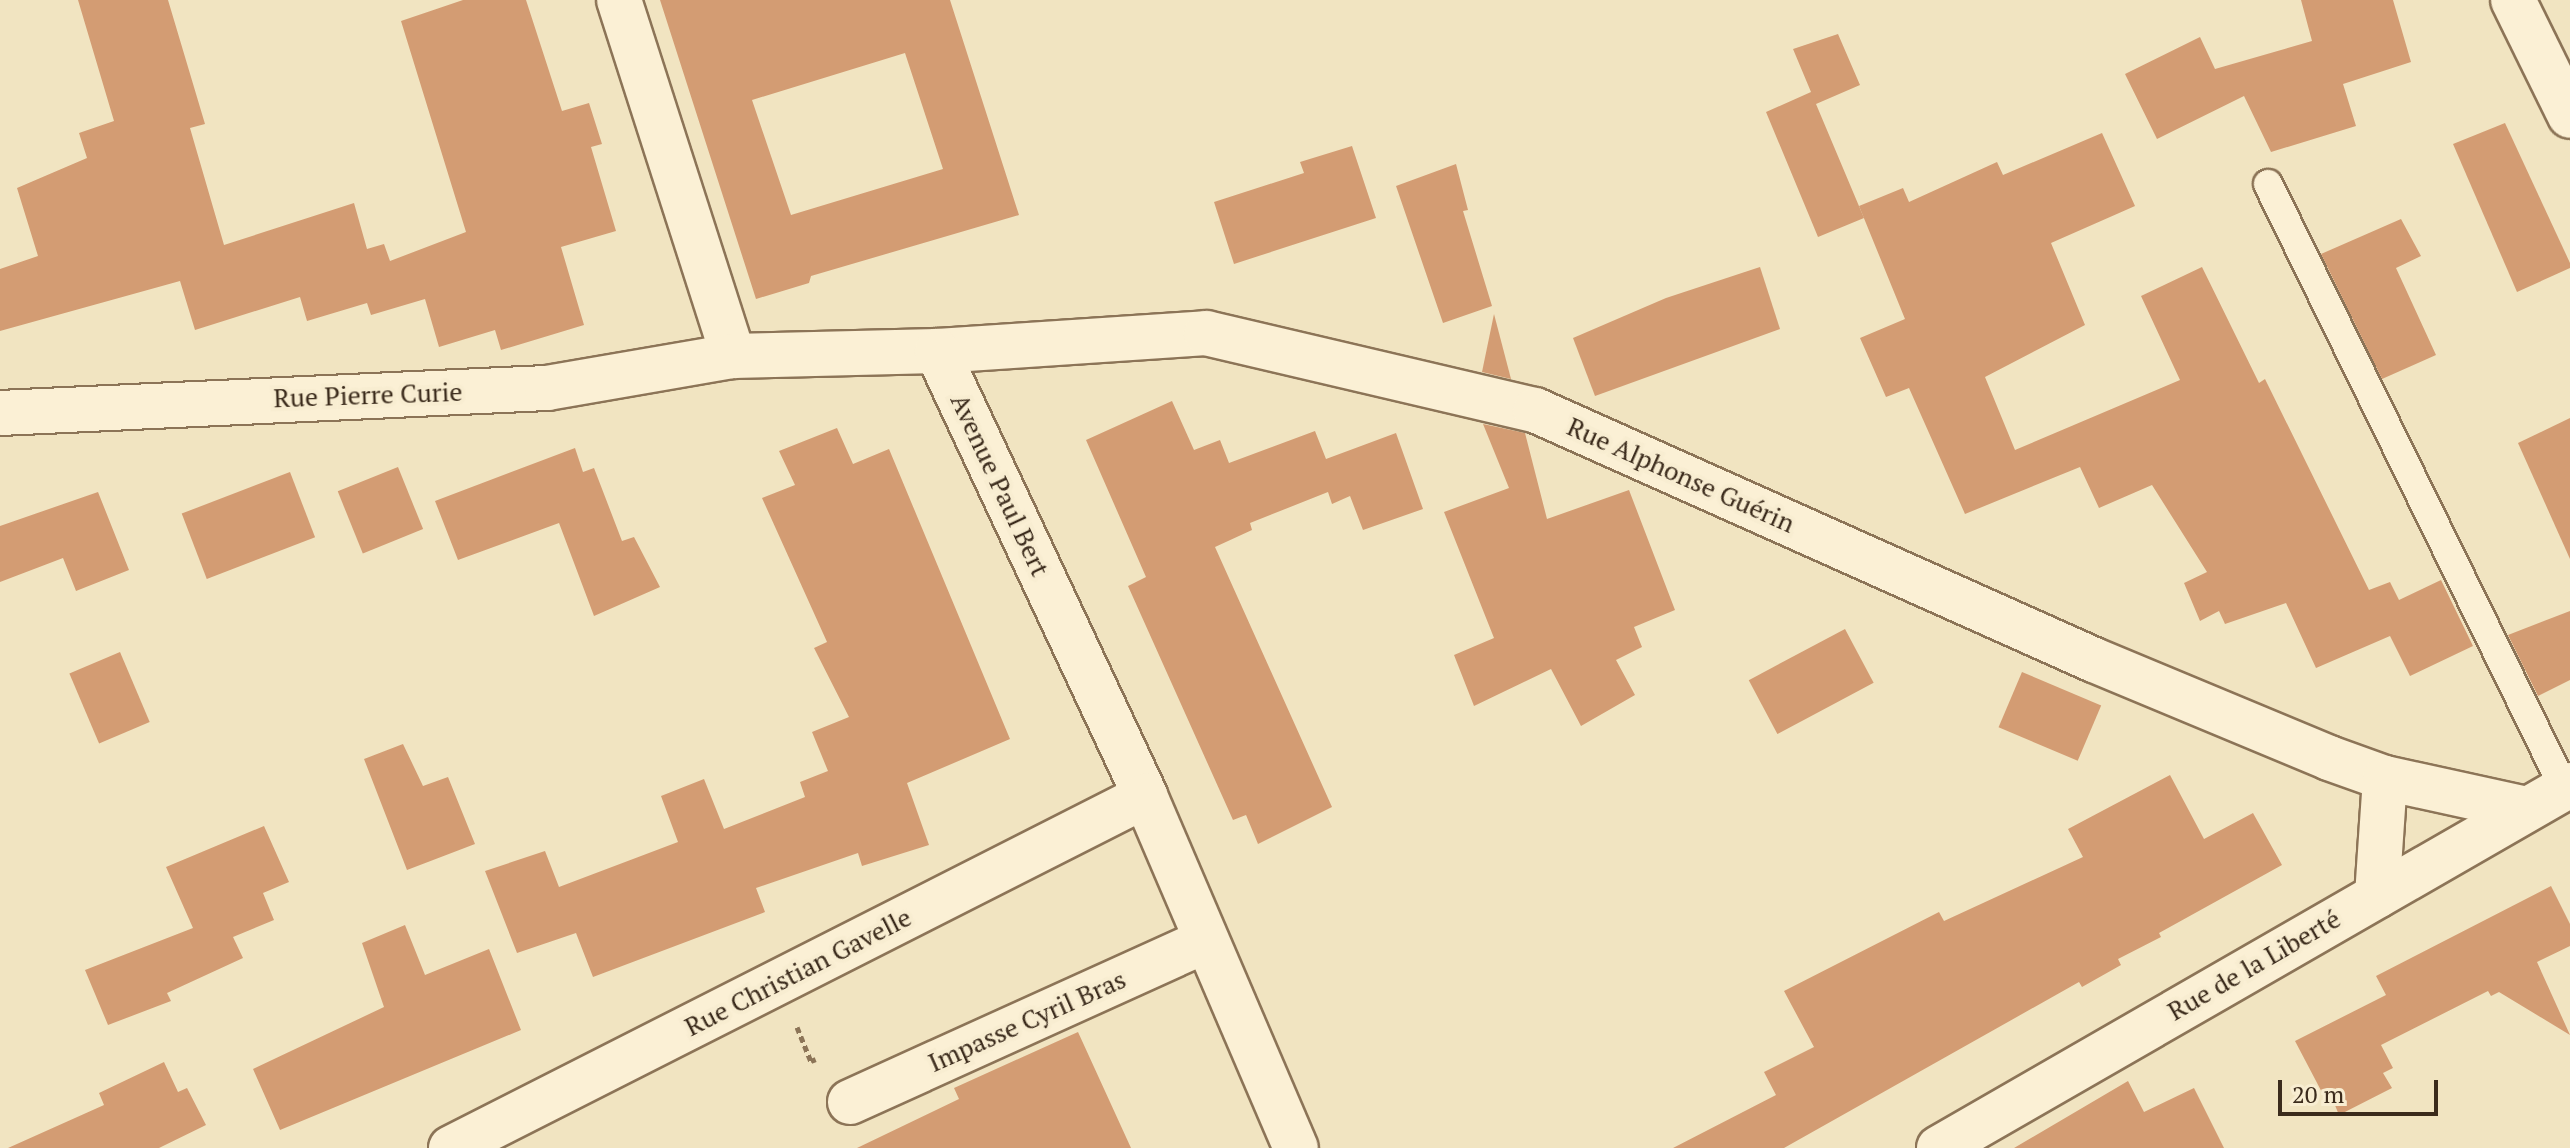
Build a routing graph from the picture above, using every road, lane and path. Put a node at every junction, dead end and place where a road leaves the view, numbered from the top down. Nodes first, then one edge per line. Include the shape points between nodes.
1 (619, 0) edge
2 (2513, 0) edge
3 (2570, 116) edge
4 (2268, 184) dead end
5 (937, 351) junction
6 (733, 356) junction
7 (0, 413) edge
8 (2385, 778) junction
9 (2553, 794) edge
10 (1145, 796) junction
11 (2377, 896) junction
12 (1205, 941) junction
13 (850, 1102) dead end
14 (451, 1148) edge
15 (1296, 1148) edge
16 (1939, 1148) edge

1 - 6 street
2 - 3 street
4 - 9 lane
5 - 6 street
5 - 8 street, Rue Alphonse Guérin via 1206,333 1535,410 2094,660
5 - 10 street, Avenue Paul Bert
6 - 7 street, Rue Pierre Curie via 547,388
8 - 9 street, Rue Alphonse Guérin
8 - 11 street
9 - 11 street, Rue de la Liberté
10 - 12 street, Avenue Paul Bert
10 - 14 street, Rue Christian Gavelle
11 - 16 street, Rue de la Liberté
12 - 13 street, Impasse Cyril Bras
12 - 15 street, Avenue Paul Bert

